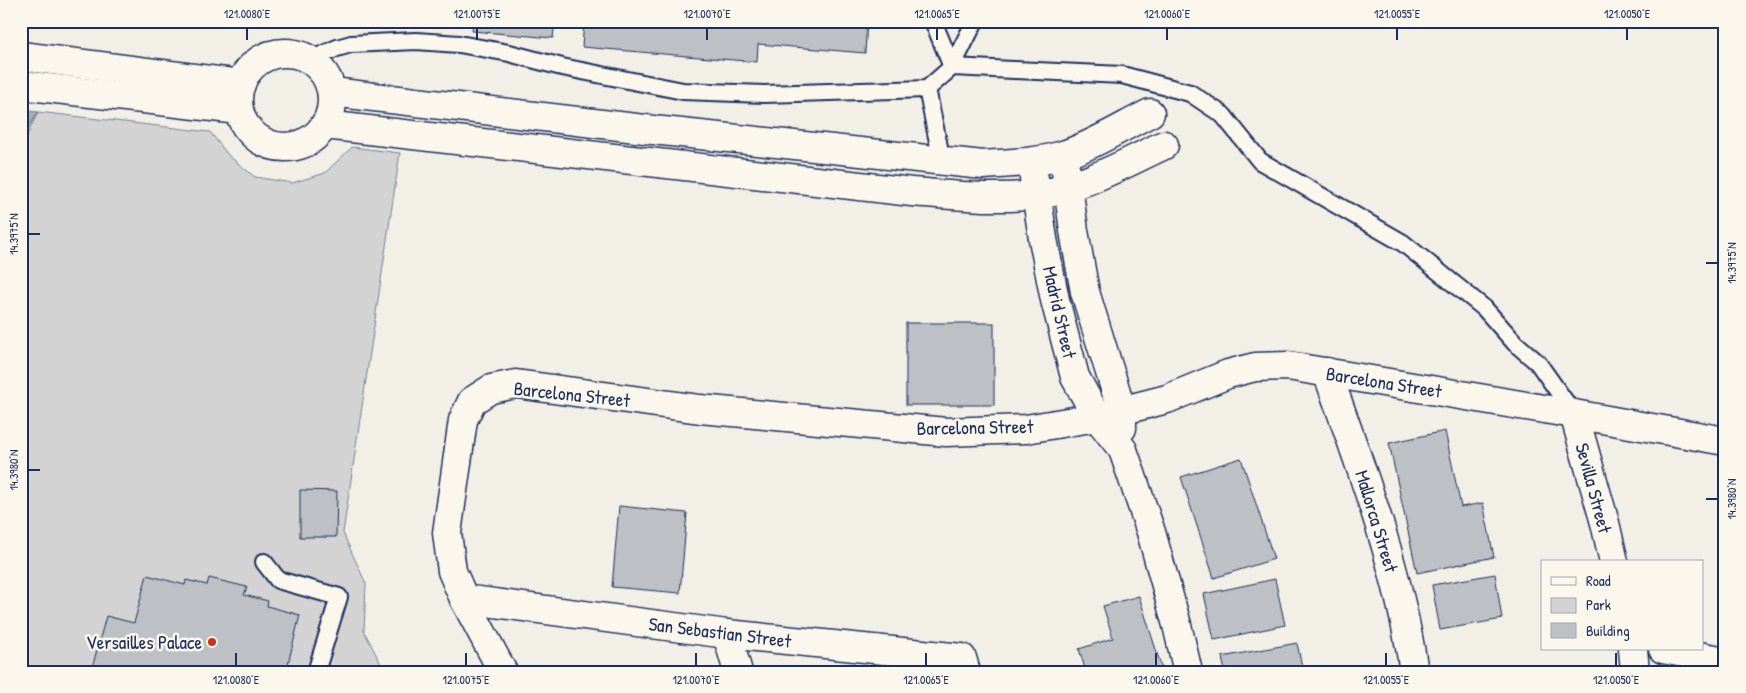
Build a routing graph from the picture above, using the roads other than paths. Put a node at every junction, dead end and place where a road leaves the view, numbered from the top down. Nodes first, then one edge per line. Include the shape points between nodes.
1 (933, 21) edge
2 (975, 21) edge
3 (21, 56) edge
4 (311, 60) junction
5 (952, 67) junction
6 (21, 85) edge
7 (927, 88) junction
8 (332, 92) junction
9 (240, 97) junction
10 (1150, 113) dead end
11 (325, 125) junction
12 (1164, 145) dead end
13 (1064, 155) junction
14 (942, 161) junction
15 (1031, 162) junction
16 (1068, 188) junction
17 (1036, 195) junction
18 (1327, 372) junction
19 (1110, 414) junction
20 (1574, 414) junction
21 (1725, 441) edge
22 (1614, 560) edge
23 (264, 562) dead end
24 (464, 600) junction
25 (726, 634) junction
26 (1633, 650) edge
27 (1668, 650) edge
28 (1725, 661) edge
29 (316, 672) edge
30 (503, 672) edge
31 (738, 672) edge
32 (966, 672) edge
33 (1188, 672) edge
34 (1414, 672) edge
35 (1636, 672) edge

1 - 5 lane
2 - 5 lane
3 - 9 street
4 - 7 lane via 351,44 416,41 510,53 562,67 683,91 764,94
4 - 8 street via 325,74
4 - 9 street via 291,53 270,55 252,66
5 - 7 lane
5 - 20 lane via 1122,75 1190,93 1223,115 1260,161 1403,243 1484,308 1538,363
6 - 9 street
7 - 14 lane
8 - 11 street via 333,104
8 - 14 street
9 - 11 street via 247,127 260,140 278,146 296,146 312,138
10 - 13 street
11 - 17 street via 912,192 983,198
12 - 16 street
13 - 15 street
13 - 16 street, Madrid Street
14 - 15 street via 983,164
15 - 17 street, Madrid Street
16 - 17 street
16 - 19 street, Madrid Street
17 - 19 street, Madrid Street via 1055,300 1076,377
18 - 19 street, Barcelona Street via 1288,366 1255,366 1167,399
18 - 20 street, Barcelona Street
18 - 34 street, Mallorca Street via 1392,569
19 - 24 street, Barcelona Street via 1026,429 946,432 700,409 516,384 491,389 472,401 462,420 447,533 452,571
19 - 33 street, Madrid Street via 1151,532
20 - 21 street, Barcelona Street
20 - 22 street, Sevilla Street
23 - 29 lane via 278,580 339,597
24 - 25 street, San Sebastian Street
24 - 30 street, Barcelona Street
25 - 31 street
25 - 32 street, San Sebastian Street via 962,658
26 - 35 street
27 - 28 street

